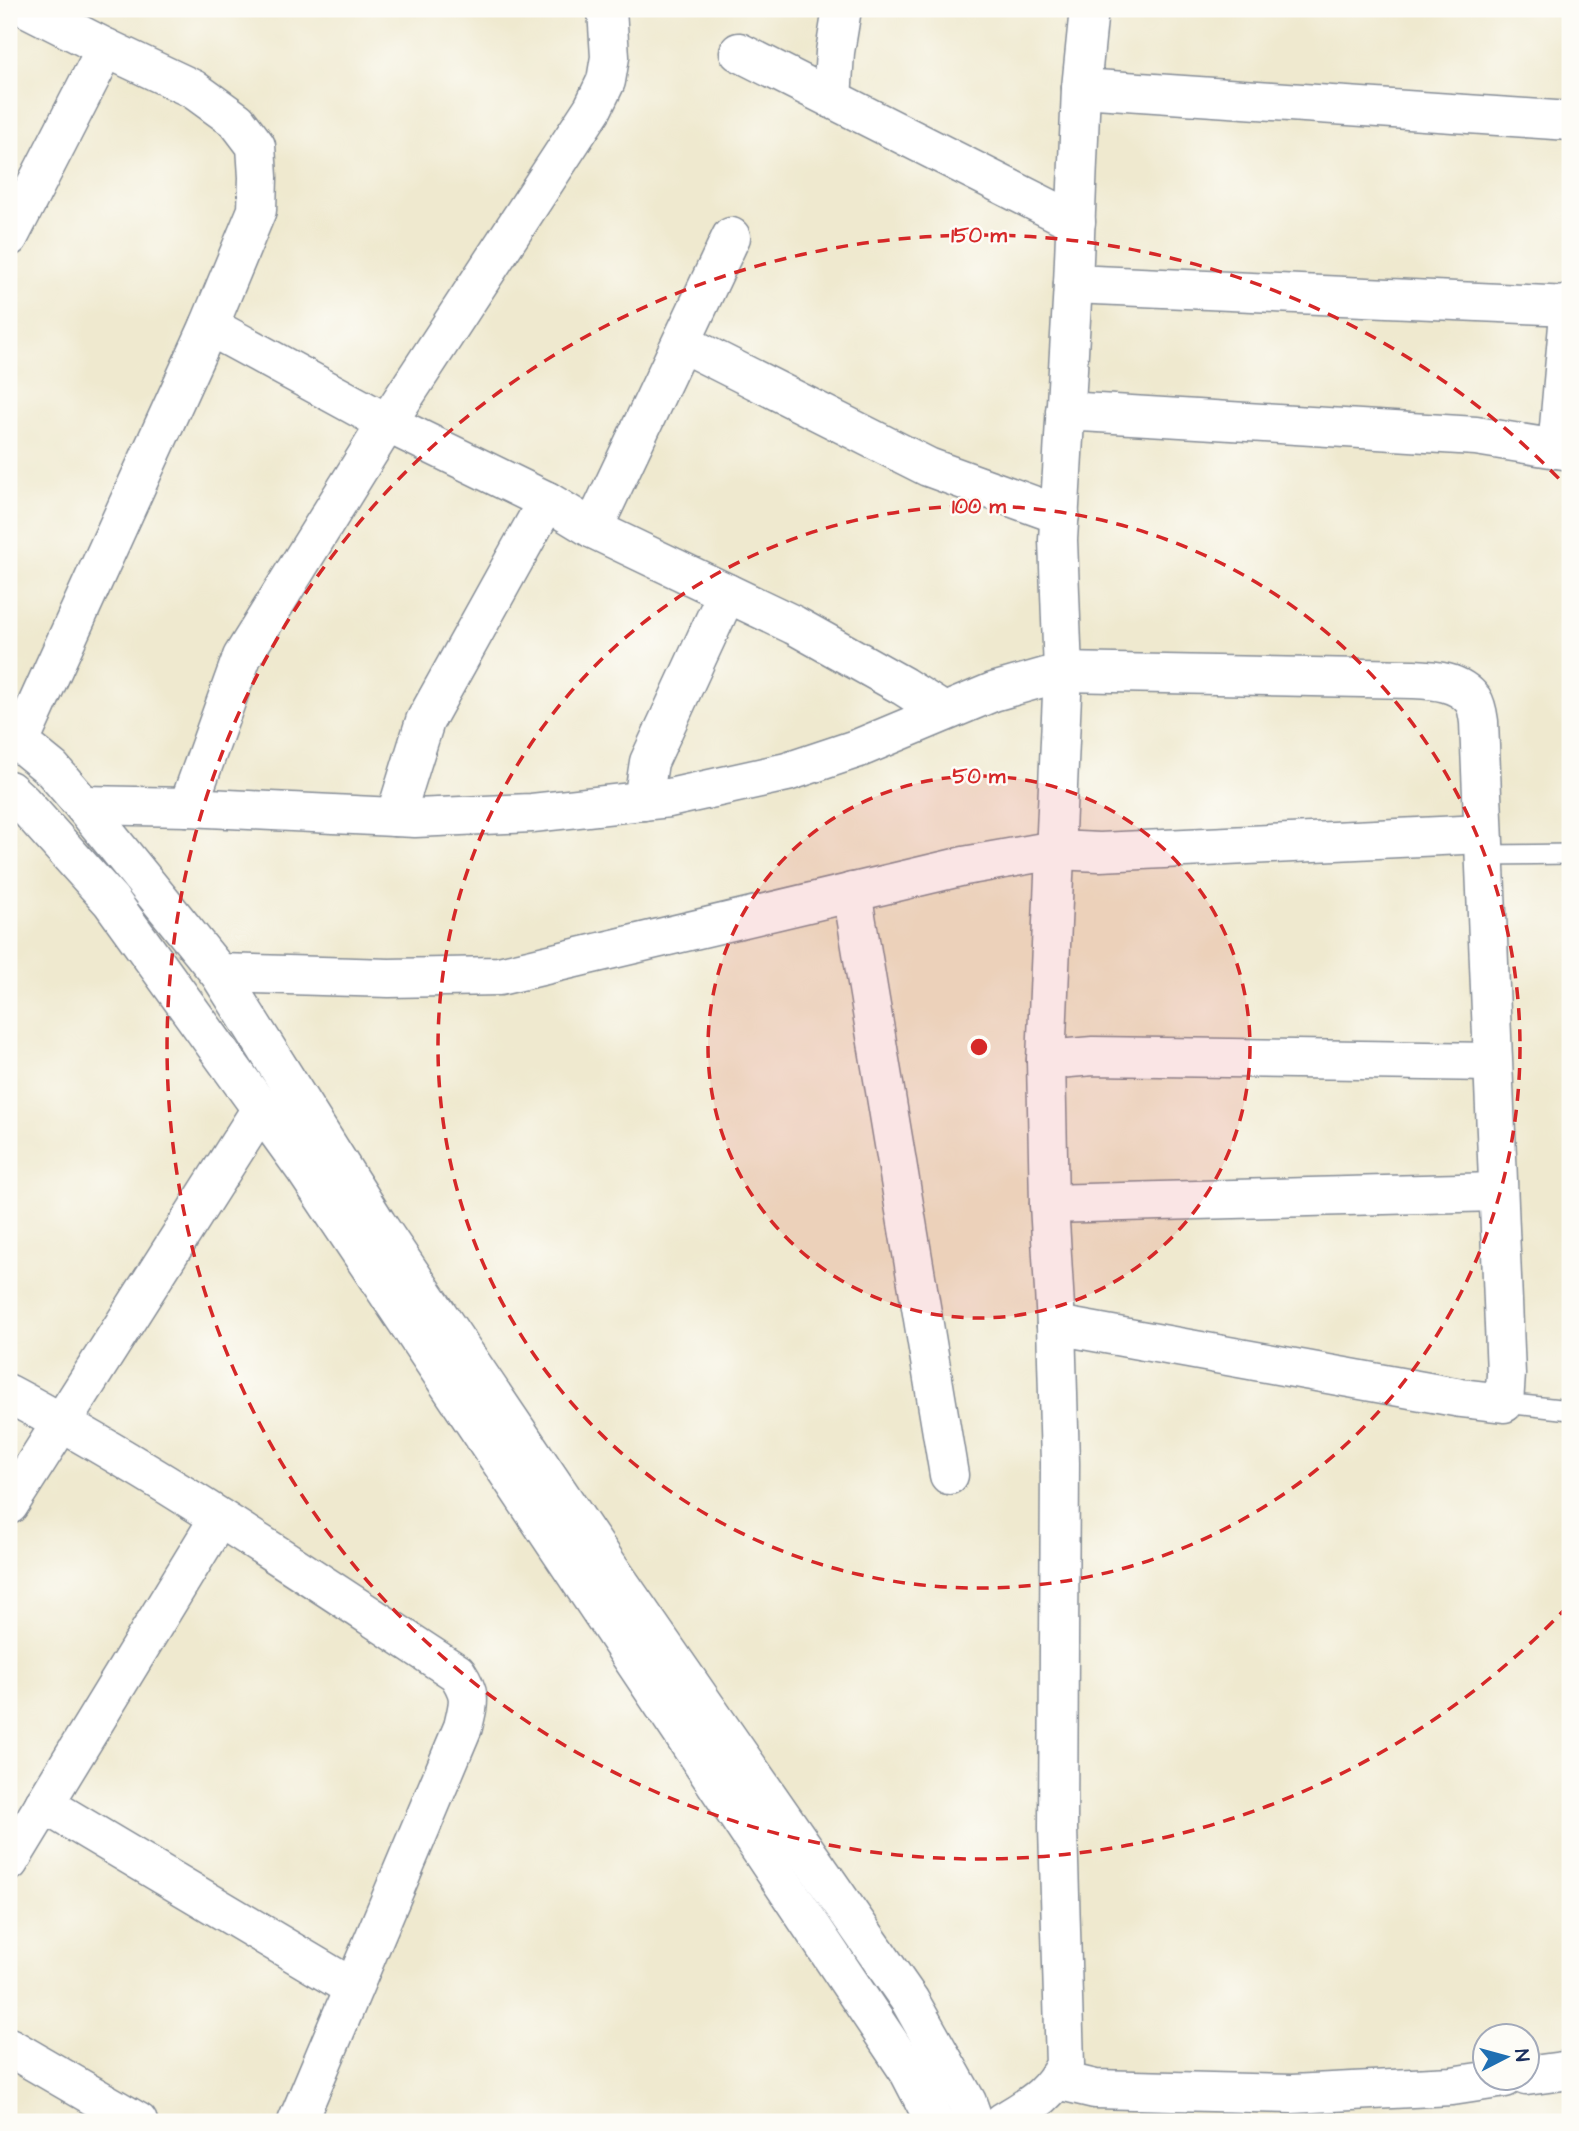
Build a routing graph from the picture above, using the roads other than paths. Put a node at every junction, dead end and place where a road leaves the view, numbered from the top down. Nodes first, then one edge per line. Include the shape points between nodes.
1 (29, 9) edge
2 (842, 9) edge
3 (1089, 9) edge
4 (601, 11) edge
5 (106, 48) junction
6 (739, 52) dead end
7 (1081, 89) junction
8 (832, 99) junction
9 (1570, 121) edge
10 (1076, 222) junction
11 (9, 237) edge
12 (731, 237) dead end
13 (1073, 284) junction
14 (1570, 304) edge
15 (209, 326) junction
16 (682, 343) junction
17 (1065, 411) junction
18 (387, 423) junction
19 (1564, 450) edge
20 (547, 501) junction
21 (1060, 515) junction
22 (593, 529) junction
23 (727, 593) junction
24 (1063, 672) junction
25 (944, 712) junction
26 (14, 738) edge
27 (9, 790) edge
28 (643, 801) junction
29 (83, 805) junction
30 (188, 807) junction
31 (396, 817) junction
32 (1483, 844) junction
33 (1075, 851) junction
34 (1570, 854) edge
35 (852, 892) junction
36 (219, 973) junction
37 (1070, 1058) junction
38 (1492, 1062) junction
39 (261, 1109) junction
40 (1497, 1192) junction
41 (1070, 1204) junction
42 (1056, 1325) junction
43 (9, 1394) edge
44 (1504, 1403) junction
45 (1570, 1410) edge
46 (63, 1423) junction
47 (949, 1475) dead end
48 (9, 1505) edge
49 (219, 1518) junction
50 (44, 1804) junction
51 (9, 1862) edge
52 (354, 1988) junction
53 (9, 2047) edge
54 (1570, 2070) edge
55 (1540, 2074) edge
56 (1057, 2080) junction
57 (1470, 2083) edge
58 (138, 2122) edge
59 (297, 2122) edge
60 (935, 2122) edge
61 (974, 2122) edge
62 (1003, 2122) edge

1 - 5 street
2 - 8 street
3 - 7 street
4 - 18 street via 610,57 606,81 593,107
5 - 11 street
5 - 15 street via 193,89 237,121 256,146 257,210
6 - 8 street
7 - 9 street
7 - 10 street
8 - 10 street
10 - 13 street
12 - 16 street
13 - 14 street
13 - 17 street
14 - 19 street
15 - 18 street
15 - 26 street
16 - 21 street via 929,467
16 - 22 street
17 - 19 street via 1476,436
17 - 21 street
18 - 20 street
18 - 30 street via 242,657
20 - 22 street
20 - 31 street via 425,721
21 - 24 street
22 - 23 street
23 - 25 street via 794,625
23 - 28 street via 649,762
24 - 25 street
24 - 32 street via 1413,679 1460,688 1474,702 1479,722
24 - 33 street
25 - 28 street via 787,772
26 - 29 street via 52,769
27 - 39 street via 111,901
28 - 31 street via 532,813
29 - 30 street
29 - 36 street
30 - 31 street
32 - 33 street
32 - 34 lane
32 - 38 street
33 - 35 street via 964,866
33 - 37 street
35 - 36 street via 499,975 390,978
35 - 47 street
36 - 61 street via 377,1224 910,2001
37 - 38 street
37 - 41 street
38 - 40 street
39 - 46 street
39 - 60 street via 909,2072
40 - 41 street
40 - 44 street
41 - 42 street
42 - 44 street
42 - 56 street via 1058,1828 1065,2065
43 - 46 street
44 - 45 lane
46 - 48 street
46 - 49 street
49 - 50 street
49 - 52 street via 457,1673 467,1688 469,1703 463,1727
50 - 51 street
50 - 52 street
52 - 59 street
53 - 58 street
54 - 55 street
56 - 57 street via 1095,2089 1292,2094
56 - 62 street via 1043,2096

